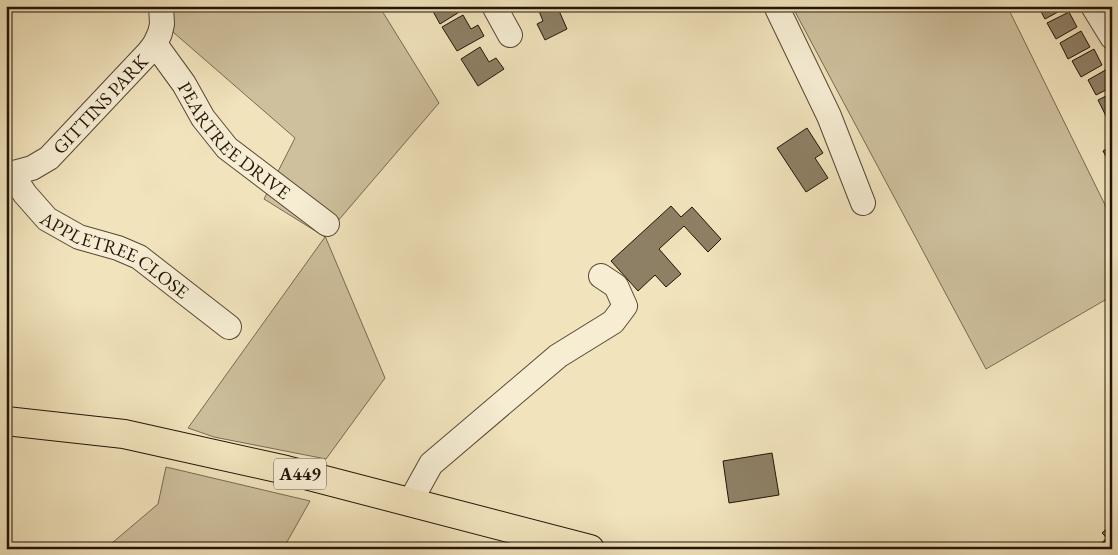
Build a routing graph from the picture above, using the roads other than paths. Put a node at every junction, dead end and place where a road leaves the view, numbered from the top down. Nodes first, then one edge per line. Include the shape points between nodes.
1 (162, 6) edge
2 (494, 6) edge
3 (776, 6) edge
4 (1093, 6) edge
5 (510, 35) dead end
6 (1112, 37) edge
7 (155, 44) junction
8 (8, 174) edge
9 (863, 203) dead end
10 (327, 224) dead end
11 (601, 276) dead end
12 (229, 327) dead end
13 (6, 421) edge
14 (410, 502) junction
15 (590, 549) edge

1 - 7 street, GITTINS PARK via 162,24
2 - 5 street
3 - 9 street via 832,124
4 - 6 street
7 - 8 street, GITTINS PARK via 49,158 32,168
7 - 10 street, PEARTREE DRIVE via 180,78 202,118 227,148
8 - 12 street, APPLETREE CLOSE via 48,219 79,237 139,257
11 - 14 street via 616,286 626,306 613,322 558,356 432,464
13 - 14 highway, A449 via 124,434
14 - 15 highway, A449

